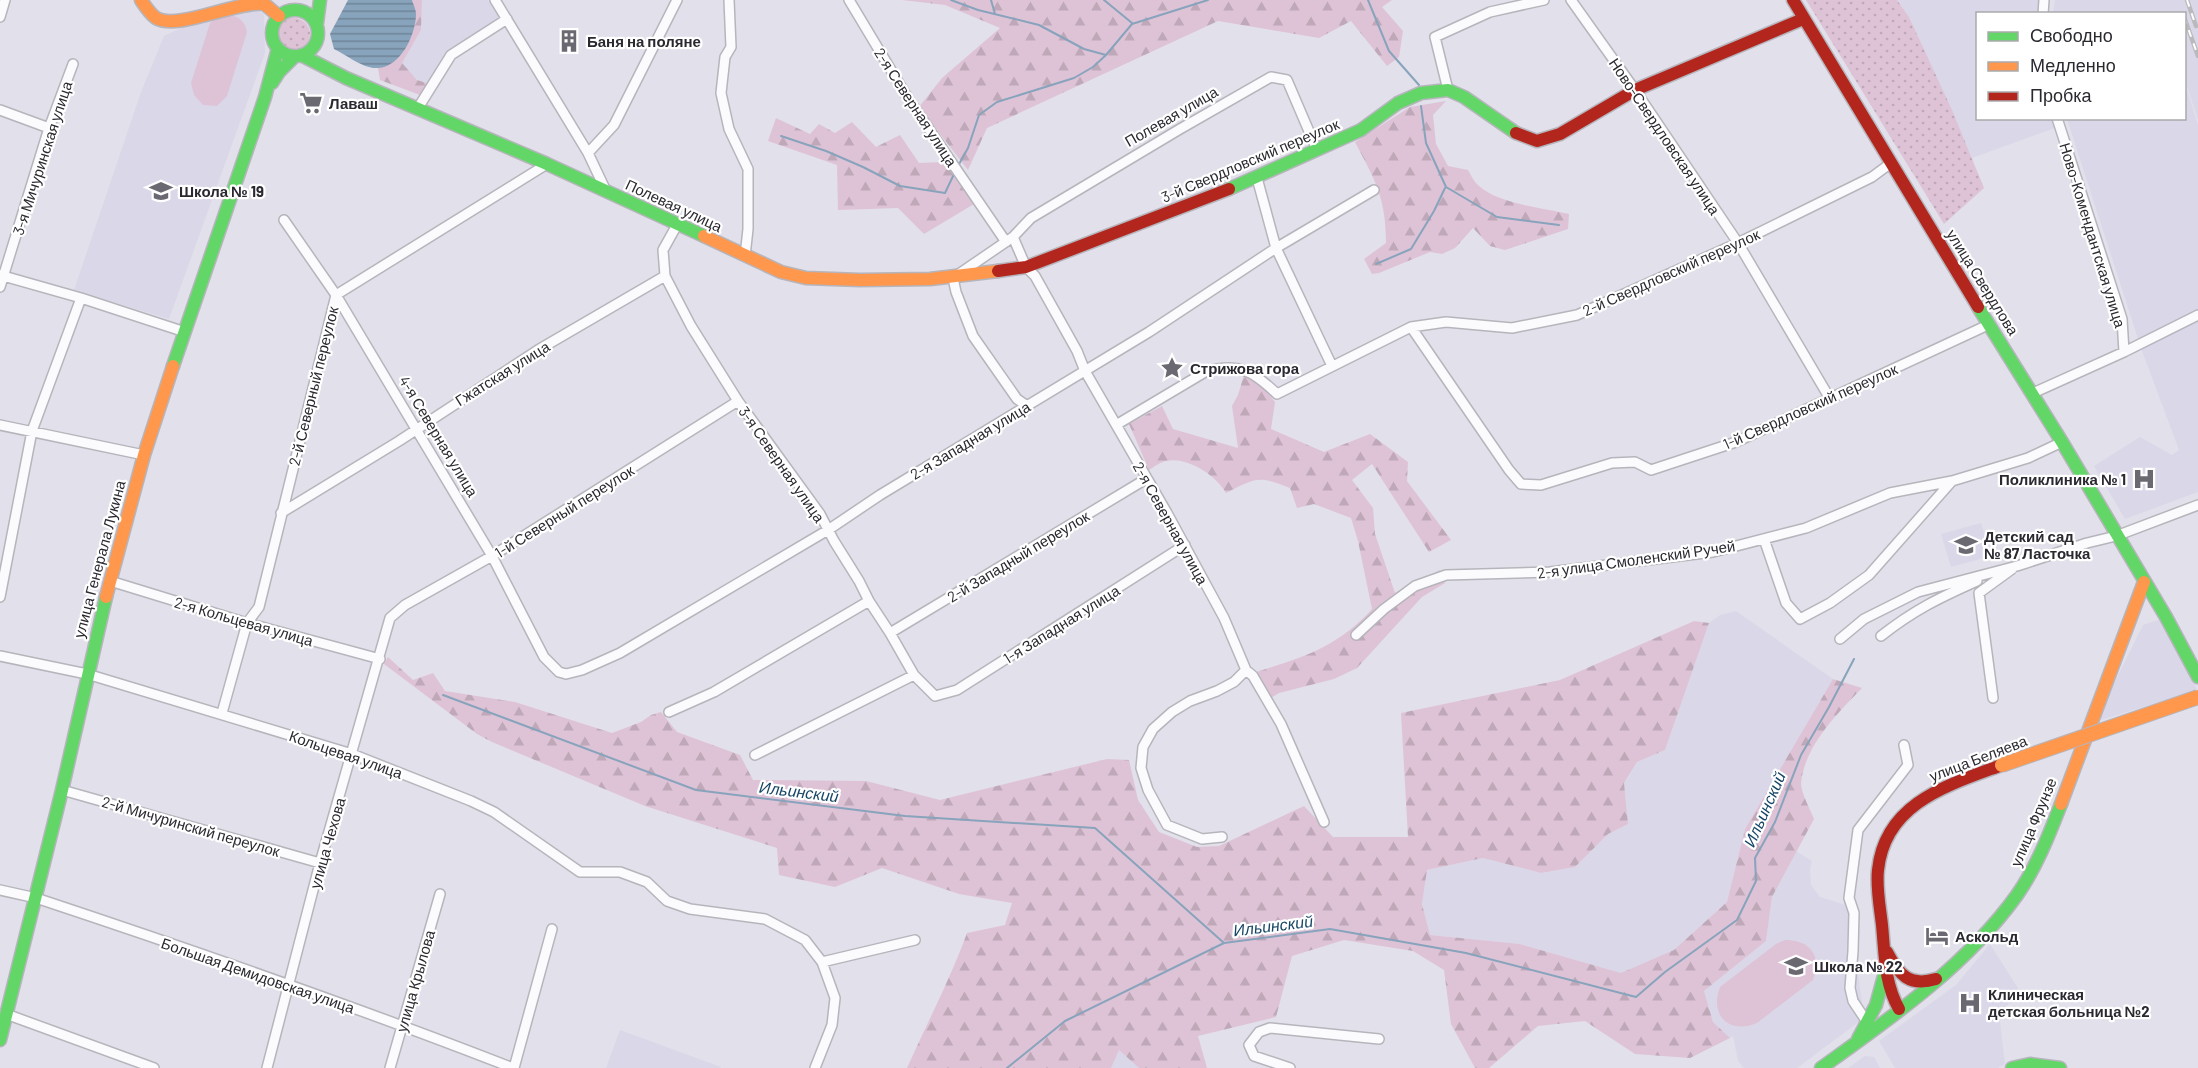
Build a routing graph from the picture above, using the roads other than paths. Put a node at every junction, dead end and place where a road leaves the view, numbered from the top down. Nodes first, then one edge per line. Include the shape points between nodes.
1 (5, 0) edge
2 (141, 0) edge
3 (297, 0) edge
4 (320, 0) edge
5 (495, 0) edge
6 (677, 0) edge
7 (729, 0) edge
8 (849, 0) edge
9 (1544, 0) edge
10 (1571, 0) edge
11 (1793, 0) edge
12 (262, 2) edge
13 (282, 14) junction
14 (0, 17) edge
15 (507, 19) junction
16 (1803, 19) junction
17 (317, 23) junction
18 (315, 44) junction
19 (278, 48) junction
20 (298, 55) junction
21 (73, 64) dead end
22 (328, 69) junction
23 (1448, 90) junction
24 (1635, 90) junction
25 (265, 97) junction
26 (418, 108) junction
27 (0, 110) edge
28 (2058, 120) edge
29 (49, 128) junction
30 (1317, 150) junction
31 (588, 153) junction
32 (1891, 163) junction
33 (546, 164) junction
34 (1257, 178) junction
35 (1374, 190) dead end
36 (606, 192) junction
37 (284, 220) dead end
38 (678, 223) junction
39 (1009, 240) junction
40 (1738, 243) junction
41 (1276, 248) junction
42 (745, 256) junction
43 (1026, 267) junction
44 (2, 276) edge
45 (665, 276) junction
46 (953, 278) junction
47 (0, 287) edge
48 (336, 295) junction
49 (81, 298) junction
50 (2198, 315) edge
51 (1990, 324) junction
52 (1411, 327) junction
53 (185, 332) junction
54 (2124, 352) junction
55 (1332, 366) junction
56 (1085, 371) junction
57 (2031, 394) junction
58 (1829, 397) junction
59 (738, 401) junction
60 (1028, 406) junction
61 (0, 425) edge
62 (1116, 425) junction
63 (416, 429) junction
64 (32, 431) junction
65 (2062, 442) junction
66 (144, 455) junction
67 (1146, 479) junction
68 (1952, 481) junction
69 (2198, 506) edge
70 (281, 513) junction
71 (828, 530) junction
72 (2116, 536) junction
73 (1764, 539) junction
74 (1185, 546) junction
75 (492, 556) junction
76 (2017, 566) junction
77 (2002, 569) junction
78 (110, 581) junction
79 (2144, 582) junction
80 (0, 597) edge
81 (869, 601) junction
82 (390, 618) joint
83 (247, 623) junction
84 (890, 633) junction
85 (1356, 635) dead end
86 (1881, 636) dead end
87 (1840, 639) dead end
88 (0, 656) edge
89 (380, 659) junction
90 (1246, 670) junction
91 (559, 672) joint
92 (87, 674) junction
93 (914, 675) junction
94 (2198, 677) edge
95 (935, 696) joint
96 (2198, 697) edge
97 (1993, 698) dead end
98 (669, 712) dead end
99 (222, 713) junction
100 (1905, 745) dead end
101 (352, 754) junction
102 (755, 755) dead end
103 (62, 790) junction
104 (1324, 822) dead end
105 (1222, 837) dead end
106 (320, 862) junction
107 (0, 890) edge
108 (440, 894) dead end
109 (36, 898) junction
110 (552, 929) dead end
111 (915, 940) dead end
112 (1884, 944) junction
113 (822, 962) junction
114 (1885, 967) junction
115 (1941, 977) junction
116 (288, 985) junction
117 (1899, 1009) junction
118 (6, 1014) junction
119 (1867, 1022) junction
120 (403, 1026) junction
121 (1379, 1039) dead end
122 (0, 1040) edge
123 (1856, 1043) junction
124 (154, 1068) edge
125 (267, 1068) edge
126 (390, 1068) edge
127 (514, 1068) edge
128 (815, 1068) edge
129 (1290, 1068) edge
130 (1821, 1068) edge
131 (2012, 1068) edge
132 (2060, 1068) edge

1 - 14 street
2 - 12 main road via 154,17 166,22 223,3
3 - 13 main road
4 - 17 main road
5 - 15 street
6 - 31 street via 614,125
7 - 42 street via 731,47 725,57 721,93 729,129 748,169
8 - 39 street, 2-я Северная улица via 909,100
9 - 23 street via 1490,12 1435,37
10 - 24 street, Ново-Свердловская улица
11 - 16 main road, улица Свердлова
12 - 13 main road
13 - 17 main road via 292,10 307,12
13 - 19 main road via 273,26
15 - 26 street via 451,55
15 - 31 street
16 - 24 main road
16 - 32 main road, улица Свердлова
17 - 18 main road
18 - 20 main road
18 - 22 main road
19 - 20 main road
19 - 25 main road, улица Генерала Лукина
20 - 22 main road, Полевая улица
20 - 25 main road, улица Генерала Лукина via 276,77
21 - 29 street, 3-я Мичуринская улица
22 - 26 main road, Полевая улица
23 - 24 main road via 1518,134 1537,141 1560,134
23 - 30 main road, 3-й Свердловский переулок via 1420,93 1398,103 1361,130
24 - 40 street, Ново-Свердловская улица
25 - 53 main road, улица Генерала Лукина
26 - 33 main road, Полевая улица
27 - 29 street
28 - 54 street, Ново-Комендантская улица via 2122,320
29 - 44 street, 3-я Мичуринская улица
30 - 34 main road, 3-й Свердловский переулок
30 - 39 street, Полевая улица via 1287,80 1271,77 1031,218
31 - 36 street
32 - 40 street, 2-й Свердловский переулок via 1872,177
32 - 51 main road, улица Свердлова
33 - 36 main road, Полевая улица
33 - 48 street, 2-й Северный переулок
34 - 41 street
34 - 43 main road, 3-й Свердловский переулок
35 - 41 street, 2-я Западная улица
36 - 38 main road, Полевая улица
37 - 48 street, 4-я Северная улица
38 - 42 main road, Полевая улица
38 - 45 street, 3-я Северная улица via 663,250
39 - 43 street, 2-я Северная улица
39 - 46 street
40 - 52 street, 2-й Свердловский переулок via 1577,315 1512,328 1446,322
40 - 58 street, Ново-Свердловская улица
41 - 55 street
41 - 56 street, 2-я Западная улица
42 - 46 main road, Полевая улица via 806,278
43 - 46 main road, Полевая улица
43 - 56 street, 2-я Северная улица via 1035,276
44 - 47 street, 3-я Мичуринская улица
44 - 49 street
45 - 59 street, 3-я Северная улица
45 - 63 street, Гжатская улица via 538,350
46 - 60 street via 973,336 1017,399
48 - 63 street, 4-я Северная улица
48 - 70 street, 2-й Северный переулок
49 - 53 street
49 - 64 street
50 - 54 street
51 - 57 main road, улица Свердлова
51 - 58 street, 1-й Свердловский переулок
52 - 55 street, 2-й Свердловский переулок
52 - 58 street, 1-й Свердловский переулок via 1521,484 1540,485 1612,463 1635,462 1651,470 1736,442
53 - 66 main road, улица Генерала Лукина
54 - 57 street
55 - 62 street, 2-й Свердловский переулок via 1277,394 1258,376 1235,367 1218,368
56 - 60 street, 2-я Западная улица
56 - 62 street, 2-я Северная улица
57 - 65 main road, улица Свердлова
59 - 71 street, 3-я Северная улица
59 - 75 street, 1-й Северный переулок
60 - 71 street, 2-я Западная улица
61 - 64 street
62 - 67 street, 2-я Северная улица
63 - 70 street, Гжатская улица
63 - 75 street, 4-я Северная улица
64 - 66 street
64 - 80 street
65 - 68 street, 2-я улица Смоленский Ручей via 2028,458
65 - 72 main road, улица Свердлова
66 - 78 main road, улица Генерала Лукина
67 - 74 street, 2-я Северная улица
67 - 84 street, 2-й Западный переулок
68 - 73 street, 2-я улица Смоленский Ручей via 1890,493 1806,528
68 - 73 street via 1869,575 1800,619 1786,603
69 - 72 street
70 - 83 street, 2-й Северный переулок via 259,608
71 - 81 street, 3-я Северная улица
71 - 91 street, 2-я Западная улица via 620,653 582,670
72 - 76 street
72 - 79 main road, улица Свердлова
73 - 85 street, 2-я улица Смоленский Ручей via 1713,552 1550,572 1446,575 1415,586
74 - 90 street, 2-я Северная улица via 1224,618
74 - 95 street, 1-я Западная улица via 957,690
75 - 82 street, 1-й Северный переулок via 405,605
75 - 91 street, 4-я Северная улица via 544,657
76 - 77 street
76 - 97 street via 1979,593
77 - 86 street via 1927,604
77 - 87 street via 1918,592 1864,619
78 - 83 street, 2-я Кольцевая улица
78 - 92 main road, улица Генерала Лукина
79 - 94 main road, улица Свердлова
79 - 115 main road, улица Фрунзе via 2033,869 1983,937
81 - 84 street, 3-я Северная улица
81 - 98 street via 714,692
82 - 89 street, улица Чехова
83 - 89 street, 2-я Кольцевая улица
83 - 99 street, 2-й Северный переулок
84 - 93 street, 3-я Северная улица
88 - 92 street, Кольцевая улица
89 - 101 street, улица Чехова
90 - 104 street, 2-я Северная улица via 1281,724
90 - 105 street via 1234,682 1172,712 1153,729 1143,747 1141,768 1167,825 1202,839
92 - 99 street, Кольцевая улица
92 - 103 main road, улица Генерала Лукина
93 - 95 street, 3-я Северная улица
93 - 102 street
96 - 112 main road, улица Беляева, bridge via 2002,765 1923,797 1905,812 1883,849 1878,868
99 - 101 street, Кольцевая улица
100 - 119 street via 1908,765 1858,830 1853,864 1849,898 1854,913 1850,988 1853,1001
101 - 106 street, улица Чехова
101 - 113 street, Кольцевая улица via 494,812 580,872 620,872 648,882 667,902 765,919 805,940
103 - 106 street, 2-й Мичуринский переулок
103 - 109 main road, улица Генерала Лукина
106 - 116 street, улица Чехова
107 - 109 street, Большая Демидовская улица
108 - 120 street, улица Крылова
109 - 116 street, Большая Демидовская улица
109 - 118 main road, улица Генерала Лукина
110 - 127 street
111 - 113 street
112 - 114 main road, улица Беляева
112 - 115 main road via 1897,970 1909,980 1921,983
113 - 128 street via 835,998 832,1024
114 - 117 main road via 1892,999
114 - 119 main road via 1882,989
115 - 117 main road, улица Фрунзе
116 - 120 street, Большая Демидовская улица
116 - 125 street, улица Чехова
117 - 123 main road, улица Фрунзе
118 - 122 main road, улица Генерала Лукина
118 - 124 street
119 - 123 main road
120 - 126 street, улица Крылова
120 - 127 street, Большая Демидовская улица
121 - 129 street via 1270,1028 1259,1032 1249,1045 1254,1056
123 - 130 main road, улица Фрунзе
131 - 132 main road via 2030,1064

